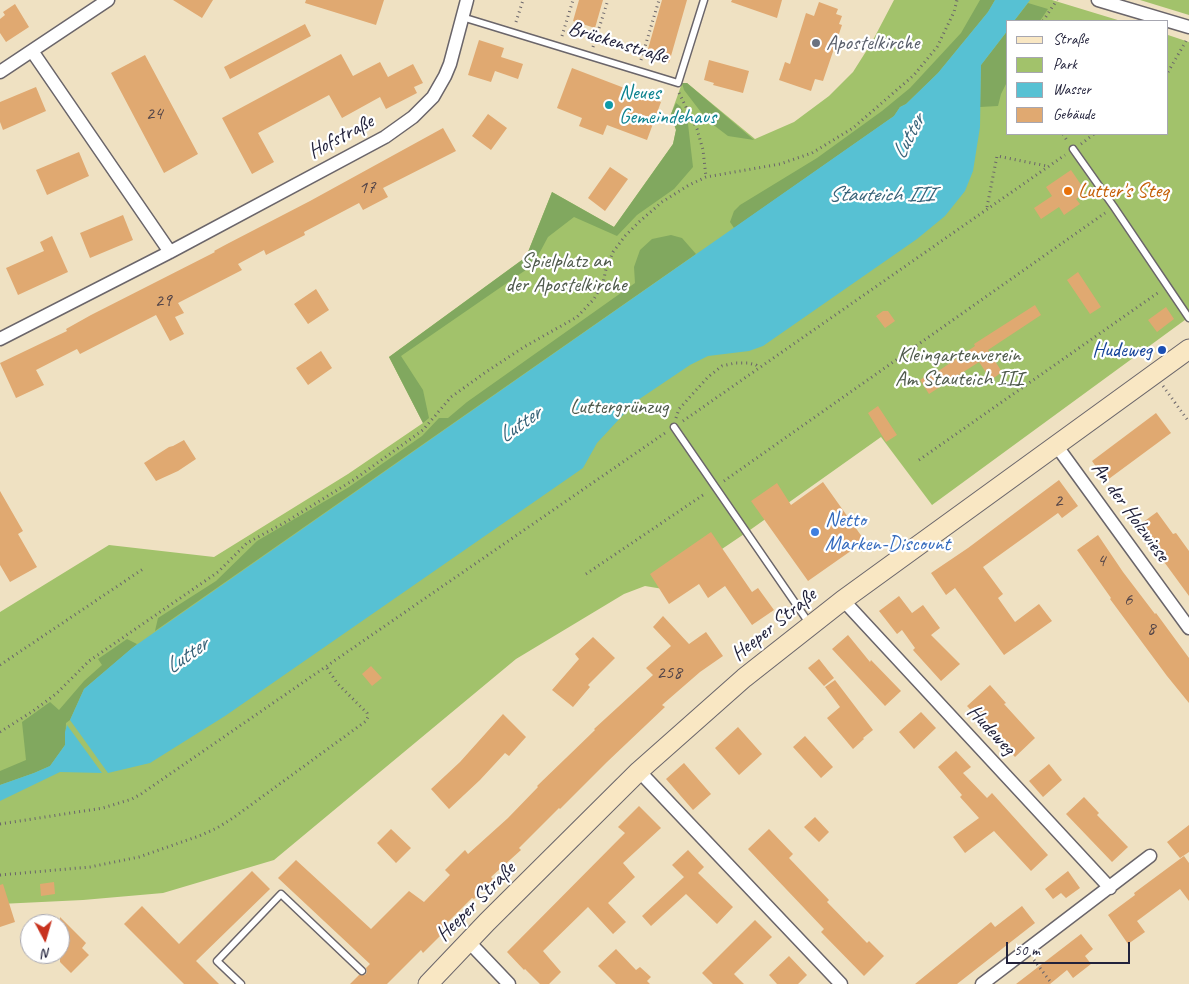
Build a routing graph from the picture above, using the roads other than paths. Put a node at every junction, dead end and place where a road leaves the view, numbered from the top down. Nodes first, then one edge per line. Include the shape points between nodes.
1 (108, 0) edge
2 (468, 0) edge
3 (704, 0) edge
4 (1098, 0) edge
5 (462, 17) junction
6 (1165, 20) edge
7 (1169, 21) edge
8 (1189, 27) edge
9 (32, 51) junction
10 (0, 72) edge
11 (1073, 149) road end
12 (170, 252) junction
13 (1189, 318) edge
14 (0, 339) edge
15 (1189, 350) edge
16 (674, 427) road end
17 (1056, 445) junction
18 (843, 600) junction
19 (810, 624) junction
20 (1189, 628) edge
21 (640, 770) junction
22 (1150, 856) dead end
23 (1110, 888) junction
24 (468, 941) junction
25 (362, 971) dead end
26 (241, 984) edge
27 (428, 984) edge
28 (509, 984) edge
29 (841, 984) edge
30 (982, 984) edge

1 - 9 street
2 - 5 street, Hofstraße
3 - 5 lane, Brückenstraße via 678,83
4 - 6 street
5 - 12 street, Hofstraße via 450,64 439,87 413,117 385,137
7 - 8 street
9 - 10 street
9 - 12 street
11 - 13 lane
12 - 14 street, Hofstraße
15 - 17 main road, Heeper Straße
16 - 19 lane
17 - 18 main road, Heeper Straße
17 - 20 street, An der Holzwiese
18 - 19 main road, Heeper Straße
18 - 23 street, Hudeweg
19 - 21 main road, Heeper Straße
21 - 24 main road, Heeper Straße
21 - 29 street
22 - 23 street
23 - 30 street
24 - 27 main road, Heeper Straße
24 - 28 street
25 - 26 lane via 281,894 217,961

